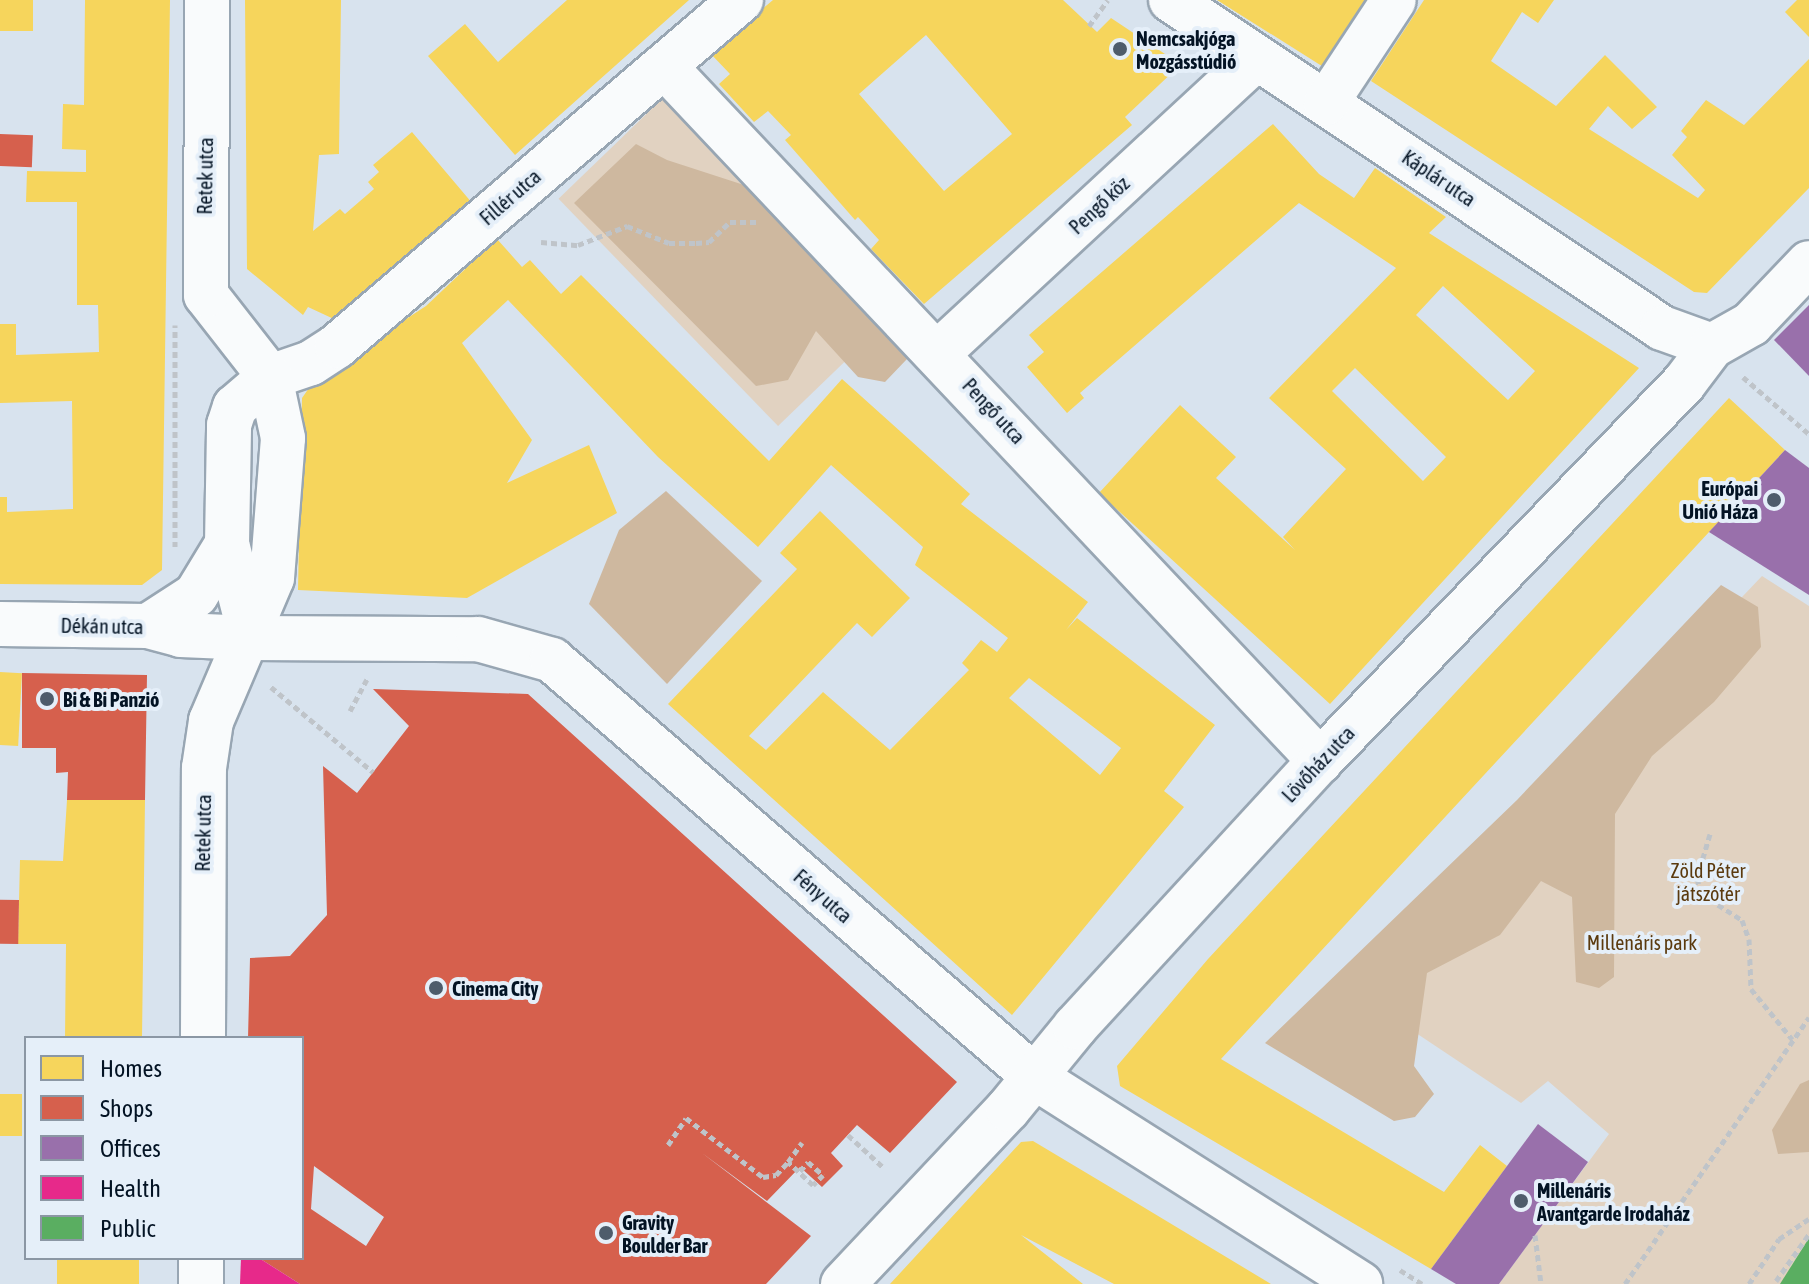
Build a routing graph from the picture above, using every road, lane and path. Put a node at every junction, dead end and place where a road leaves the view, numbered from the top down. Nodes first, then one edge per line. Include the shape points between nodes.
1 (207, 0) edge
2 (741, 0) edge
3 (1108, 0) edge
4 (1171, 0) edge
5 (1394, 0) edge
6 (1089, 26) dead end
7 (1257, 58) junction
8 (664, 66) junction
9 (1326, 103) junction
10 (786, 194) junction
11 (541, 242) dead end
12 (1809, 263) edge
13 (1712, 346) junction
14 (939, 352) junction
15 (270, 377) junction
16 (1809, 434) edge
17 (227, 544) junction
18 (0, 624) edge
19 (148, 626) junction
20 (251, 638) junction
21 (264, 682) dead end
22 (1320, 761) junction
23 (373, 772) dead end
24 (1710, 834) dead end
25 (1809, 1017) edge
26 (203, 1036) edge
27 (1792, 1039) junction
28 (1036, 1078) junction
29 (848, 1135) dead end
30 (802, 1143) dead end
31 (668, 1145) dead end
32 (788, 1162) junction
33 (884, 1168) dead end
34 (800, 1171) dead end
35 (1809, 1219) edge
36 (1809, 1234) edge
37 (1535, 1235) dead end
38 (201, 1260) edge
39 (1776, 1281) dead end
40 (201, 1284) edge
41 (843, 1284) edge
42 (1360, 1284) edge
43 (1541, 1284) edge
44 (1625, 1284) edge
45 (1749, 1284) edge

1 - 15 street, Retek utca via 206,295
2 - 8 street, Fillér utca
3 - 6 path
4 - 7 street, Káplár utca
5 - 9 street
7 - 9 street, Káplár utca
7 - 14 street, Pengő köz
8 - 10 street, Pengő utca
8 - 15 street, Fillér utca via 337,346 311,363
9 - 13 street, Káplár utca via 1662,328
10 - 11 path via 757,222 730,222 709,242 669,243 627,226 578,245
10 - 14 street, Pengő utca
12 - 13 street, Lövőház utca via 1751,324
13 - 16 path
13 - 22 street, Lövőház utca via 1684,383
14 - 22 street, Pengő utca
15 - 17 street via 235,407 229,425
15 - 20 street, Retek utca via 283,438 280,528 272,578
17 - 19 street via 196,595
17 - 20 street
18 - 19 street, Dékán utca
19 - 20 street, Dékán utca via 181,635
20 - 26 street, Retek utca via 211,721 204,768
20 - 28 street, Fény utca via 478,639 552,660
21 - 23 path
22 - 28 street, Lövőház utca via 1075,1027
24 - 27 path via 1697,878 1701,894 1742,920 1749,939 1751,989
25 - 27 path
27 - 44 path
28 - 41 street, Lövőház utca
28 - 42 street, Fény utca
29 - 33 path
30 - 32 path
31 - 32 path via 686,1118 763,1177 776,1175
32 - 34 path via 813,1185 823,1175 808,1162
35 - 45 path via 1779,1239
36 - 39 path
37 - 43 path
38 - 40 street

